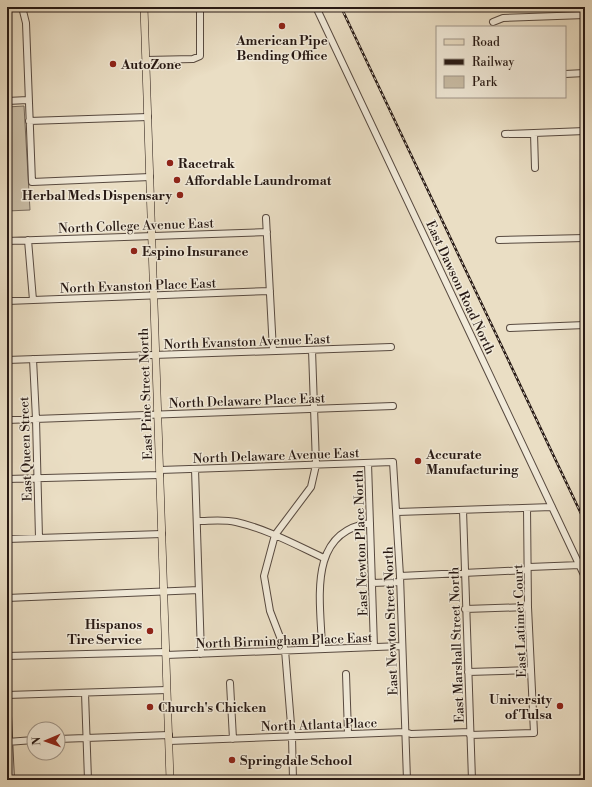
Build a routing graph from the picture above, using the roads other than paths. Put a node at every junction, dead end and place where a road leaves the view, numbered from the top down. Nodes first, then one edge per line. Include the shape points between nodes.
1 (22, 7) edge
2 (144, 7) edge
3 (198, 7) edge
4 (316, 7) edge
5 (585, 15) edge
6 (493, 22) dead end
7 (146, 60) junction
8 (585, 73) edge
9 (566, 74) edge
10 (28, 100) junction
11 (7, 101) edge
12 (148, 117) junction
13 (29, 121) junction
14 (585, 131) edge
15 (534, 133) junction
16 (505, 134) dead end
17 (535, 168) dead end
18 (150, 177) junction
19 (266, 218) dead end
20 (267, 232) junction
21 (152, 236) junction
22 (585, 238) edge
23 (28, 240) junction
24 (499, 240) dead end
25 (7, 241) edge
26 (270, 291) junction
27 (154, 295) junction
28 (33, 300) junction
29 (7, 301) edge
30 (585, 325) edge
31 (510, 328) dead end
32 (391, 347) dead end
33 (312, 350) junction
34 (273, 351) junction
35 (156, 355) junction
36 (33, 359) junction
37 (7, 360) edge
38 (392, 406) dead end
39 (314, 409) junction
40 (157, 414) junction
41 (36, 419) junction
42 (7, 420) edge
43 (393, 462) joint
44 (368, 463) junction
45 (316, 465) junction
46 (195, 469) junction
47 (160, 472) junction
48 (37, 478) junction
49 (7, 479) edge
50 (552, 507) junction
51 (527, 508) junction
52 (462, 510) junction
53 (397, 512) junction
54 (197, 521) junction
55 (370, 523) junction
56 (162, 534) junction
57 (275, 535) junction
58 (39, 538) junction
59 (7, 539) edge
60 (324, 558) junction
61 (580, 565) junction
62 (528, 569) junction
63 (464, 573) junction
64 (585, 577) edge
65 (400, 579) junction
66 (372, 583) junction
67 (199, 590) junction
68 (164, 592) junction
69 (7, 598) edge
70 (528, 607) junction
71 (465, 609) junction
72 (402, 646) junction
73 (374, 647) junction
74 (322, 649) junction
75 (285, 650) junction
76 (166, 653) junction
77 (201, 654) junction
78 (7, 656) edge
79 (531, 670) junction
80 (468, 672) junction
81 (346, 674) dead end
82 (230, 683) dead end
83 (167, 690) junction
84 (85, 693) junction
85 (7, 695) edge
86 (405, 732) junction
87 (348, 733) junction
88 (470, 733) junction
89 (534, 733) joint
90 (292, 736) junction
91 (87, 738) junction
92 (169, 738) junction
93 (66, 739) edge
94 (233, 739) junction
95 (26, 741) edge
96 (8, 742) edge
97 (11, 780) edge
98 (88, 780) edge
99 (170, 780) edge
100 (294, 780) edge
101 (406, 780) edge
102 (472, 780) edge

1 - 10 street via 26,22
2 - 7 main road, East Pine Street North
3 - 7 street via 200,56 193,59
4 - 50 street, East Dawson Road North
5 - 6 street via 503,18
7 - 12 main road, East Pine Street North
8 - 9 street
10 - 11 street
10 - 13 street
12 - 13 street
12 - 18 main road, East Pine Street North
13 - 18 street via 32,182
14 - 15 street
15 - 16 street
15 - 17 street
18 - 21 main road, East Pine Street North
19 - 20 street
20 - 21 street, North College Avenue East
20 - 26 street
21 - 23 street, North College Avenue East
21 - 27 main road, East Pine Street North
22 - 24 street
23 - 25 street, North College Avenue East
23 - 28 street
26 - 27 street, North Evanston Place East
26 - 34 street
27 - 28 street, North Evanston Place East
27 - 35 main road, East Pine Street North
28 - 29 street, North Evanston Place East
30 - 31 street
32 - 33 street, North Evanston Avenue East
33 - 34 street, North Evanston Avenue East
33 - 39 street
34 - 35 street, North Evanston Avenue East
35 - 36 street, North Evanston Avenue East
35 - 40 main road, East Pine Street North
36 - 37 street, North Evanston Avenue East
36 - 41 street, East Queen Street
38 - 39 street, North Delaware Place East
39 - 40 street, North Delaware Place East
39 - 45 street
40 - 41 street, North Delaware Place East
40 - 47 main road, East Pine Street North
41 - 42 street, North Delaware Place East
41 - 48 street, East Queen Street
43 - 44 street, North Delaware Avenue East
43 - 53 street, East Newton Street North
44 - 45 street, North Delaware Avenue East
44 - 55 street, East Newton Place North
45 - 46 street, North Delaware Avenue East
45 - 57 street via 311,487
46 - 47 street, North Delaware Avenue East
46 - 54 street
47 - 48 street, North Delaware Avenue East
47 - 56 main road, East Pine Street North
48 - 49 street, North Delaware Avenue East
48 - 58 street, East Queen Street
50 - 51 street
50 - 61 street, East Dawson Road North
51 - 52 street
51 - 62 street, East Latimer Court
52 - 53 street
52 - 63 street, East Marshall Street North
53 - 65 street, East Newton Street North
54 - 57 street via 236,522
54 - 67 street
55 - 60 street via 361,524 345,532 330,546
55 - 66 street, East Newton Place North
56 - 58 street
56 - 68 main road, East Pine Street North
57 - 60 street
57 - 75 street via 264,576 270,611
58 - 59 street
60 - 74 street via 320,574
61 - 62 street
61 - 64 street, East Dawson Road North
62 - 63 street
62 - 70 street, East Latimer Court
63 - 65 street
63 - 71 street, East Marshall Street North
65 - 66 street
65 - 72 street, East Newton Street North
66 - 73 street, East Newton Place North
67 - 68 street
67 - 77 street
68 - 69 street
68 - 76 main road, East Pine Street North
70 - 71 street
70 - 79 street, East Latimer Court
71 - 80 street, East Marshall Street North
72 - 73 street, North Birmingham Place East
72 - 86 street, East Newton Street North
73 - 74 street, North Birmingham Place East
74 - 75 street, North Birmingham Place East
75 - 77 street, North Birmingham Place East
75 - 90 street
76 - 77 street, North Birmingham Place East
76 - 78 street, North Birmingham Place East
76 - 83 main road, East Pine Street North
79 - 80 street
79 - 89 street, East Latimer Court
80 - 88 street, East Marshall Street North
81 - 87 street
82 - 94 street
83 - 84 street
83 - 92 main road, East Pine Street North
84 - 85 street
84 - 91 street
85 - 96 street
86 - 87 street, North Atlanta Place
86 - 88 street, North Atlanta Place
86 - 101 street, East Newton Street North
87 - 90 street, North Atlanta Place
88 - 89 street, North Atlanta Place
88 - 102 street, East Marshall Street North
90 - 94 street, North Atlanta Place
90 - 100 street
91 - 92 street, North Atlanta Place
91 - 93 street, North Atlanta Place
91 - 98 street
92 - 94 street, North Atlanta Place
92 - 99 main road, East Pine Street North
95 - 96 street
96 - 97 street

